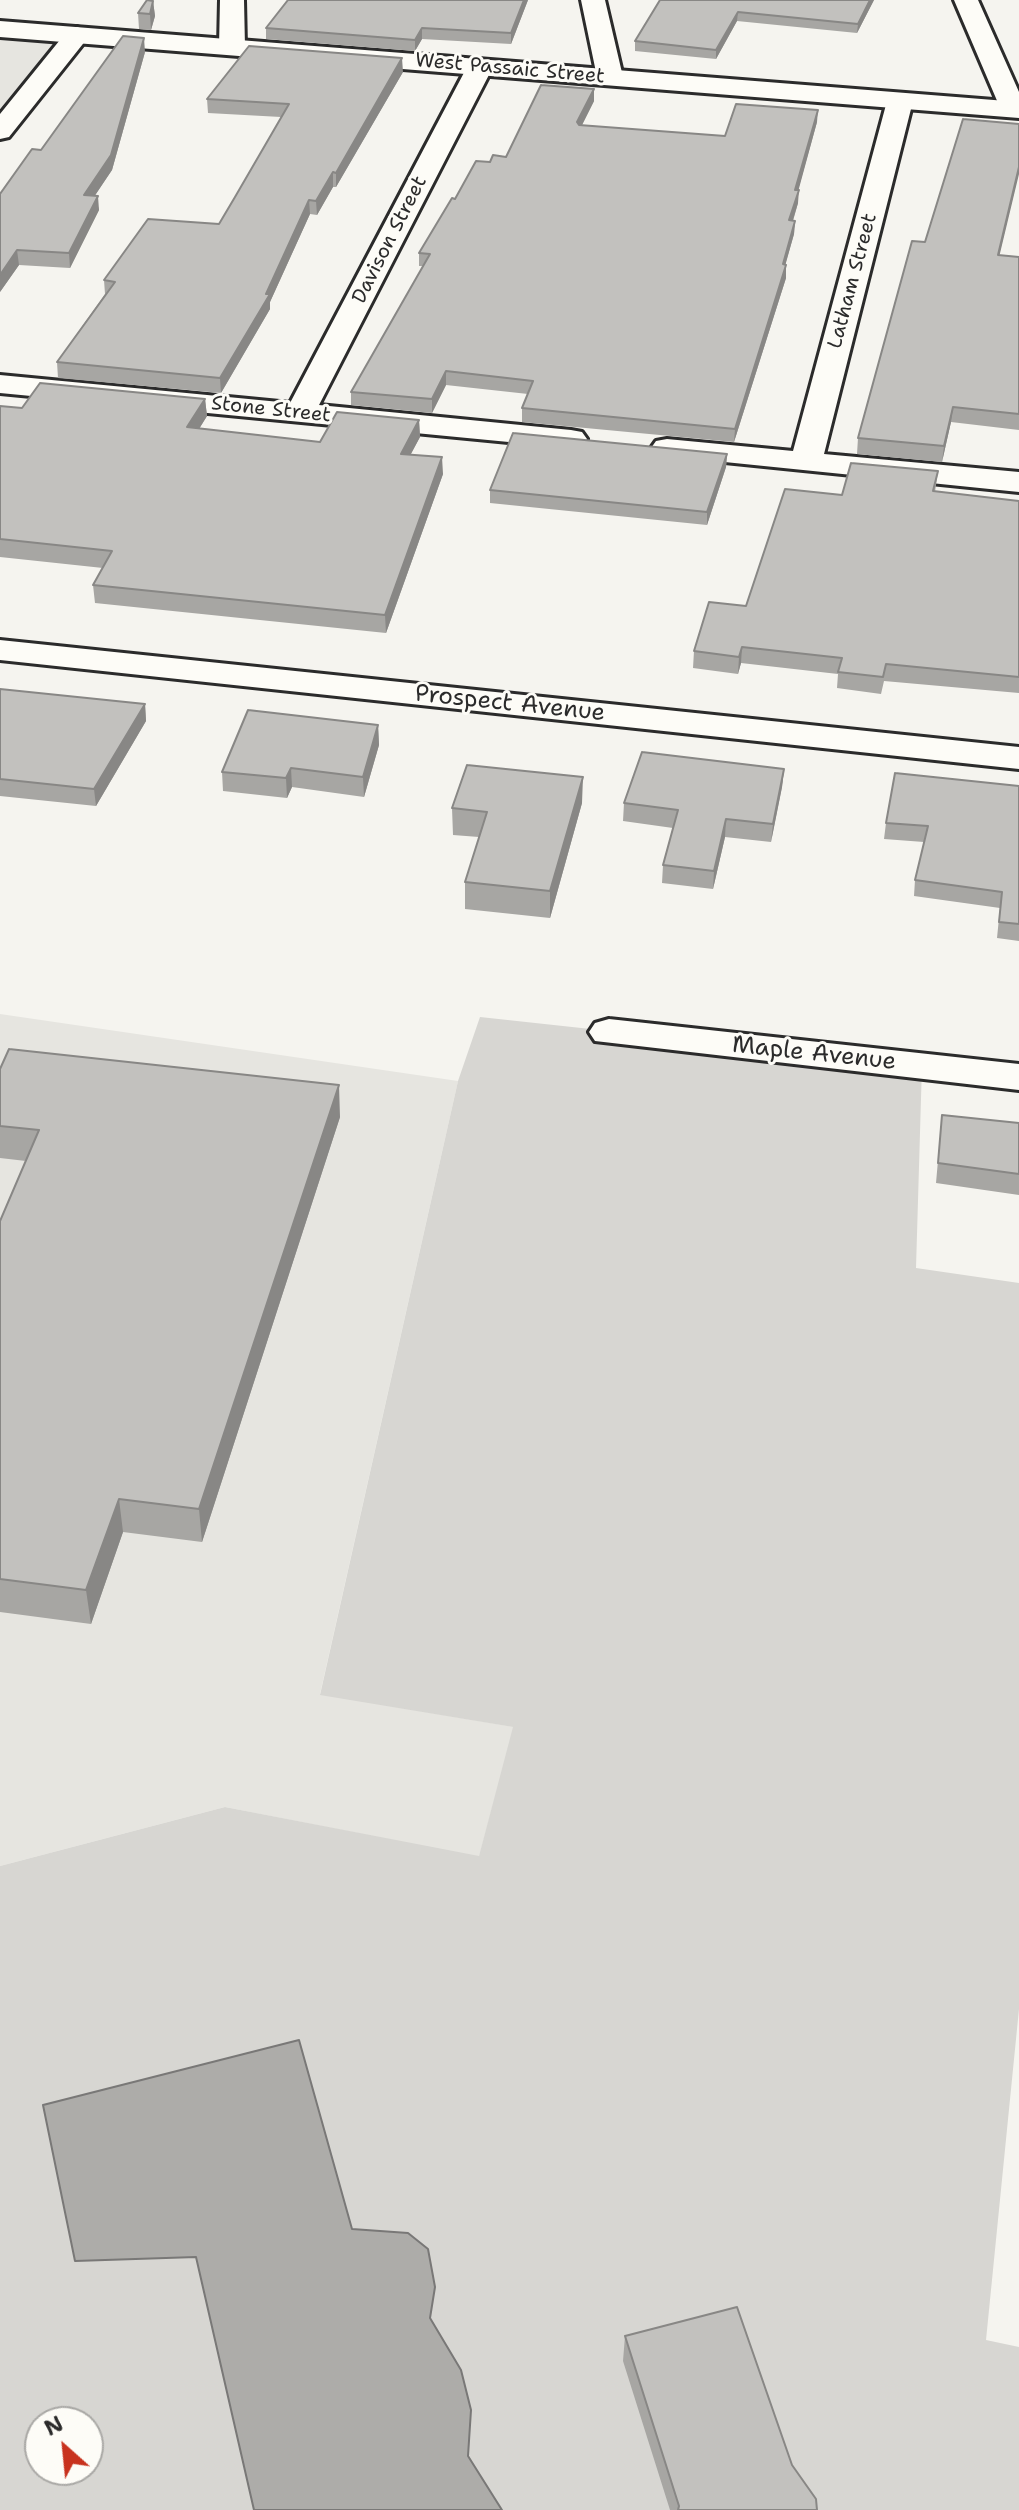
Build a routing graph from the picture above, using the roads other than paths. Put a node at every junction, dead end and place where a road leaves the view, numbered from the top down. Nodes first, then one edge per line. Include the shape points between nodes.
1 (232, 0) edge
2 (593, 0) edge
3 (966, 0) edge
4 (0, 29) edge
5 (77, 35) junction
6 (232, 47) junction
7 (480, 67) junction
8 (610, 77) junction
9 (900, 101) junction
10 (1017, 110) edge
11 (0, 131) edge
12 (0, 384) edge
13 (300, 413) junction
14 (601, 442) edge
15 (632, 445) edge
16 (806, 462) junction
17 (1019, 482) edge
18 (0, 650) edge
19 (1019, 758) edge
20 (609, 1032) dead end
21 (1019, 1077) edge

1 - 6 street
2 - 8 street
3 - 10 street
4 - 5 street, West Passaic Street
5 - 6 street, West Passaic Street
5 - 11 street
6 - 7 street, West Passaic Street
7 - 8 street, West Passaic Street
7 - 13 street, Davison Street
8 - 9 street, West Passaic Street
9 - 10 street, West Passaic Street
9 - 16 street, Latham Street
12 - 13 street, Stone Street
13 - 14 street, Stone Street
15 - 16 street
16 - 17 street
18 - 19 street, Prospect Avenue
20 - 21 street, Maple Avenue

